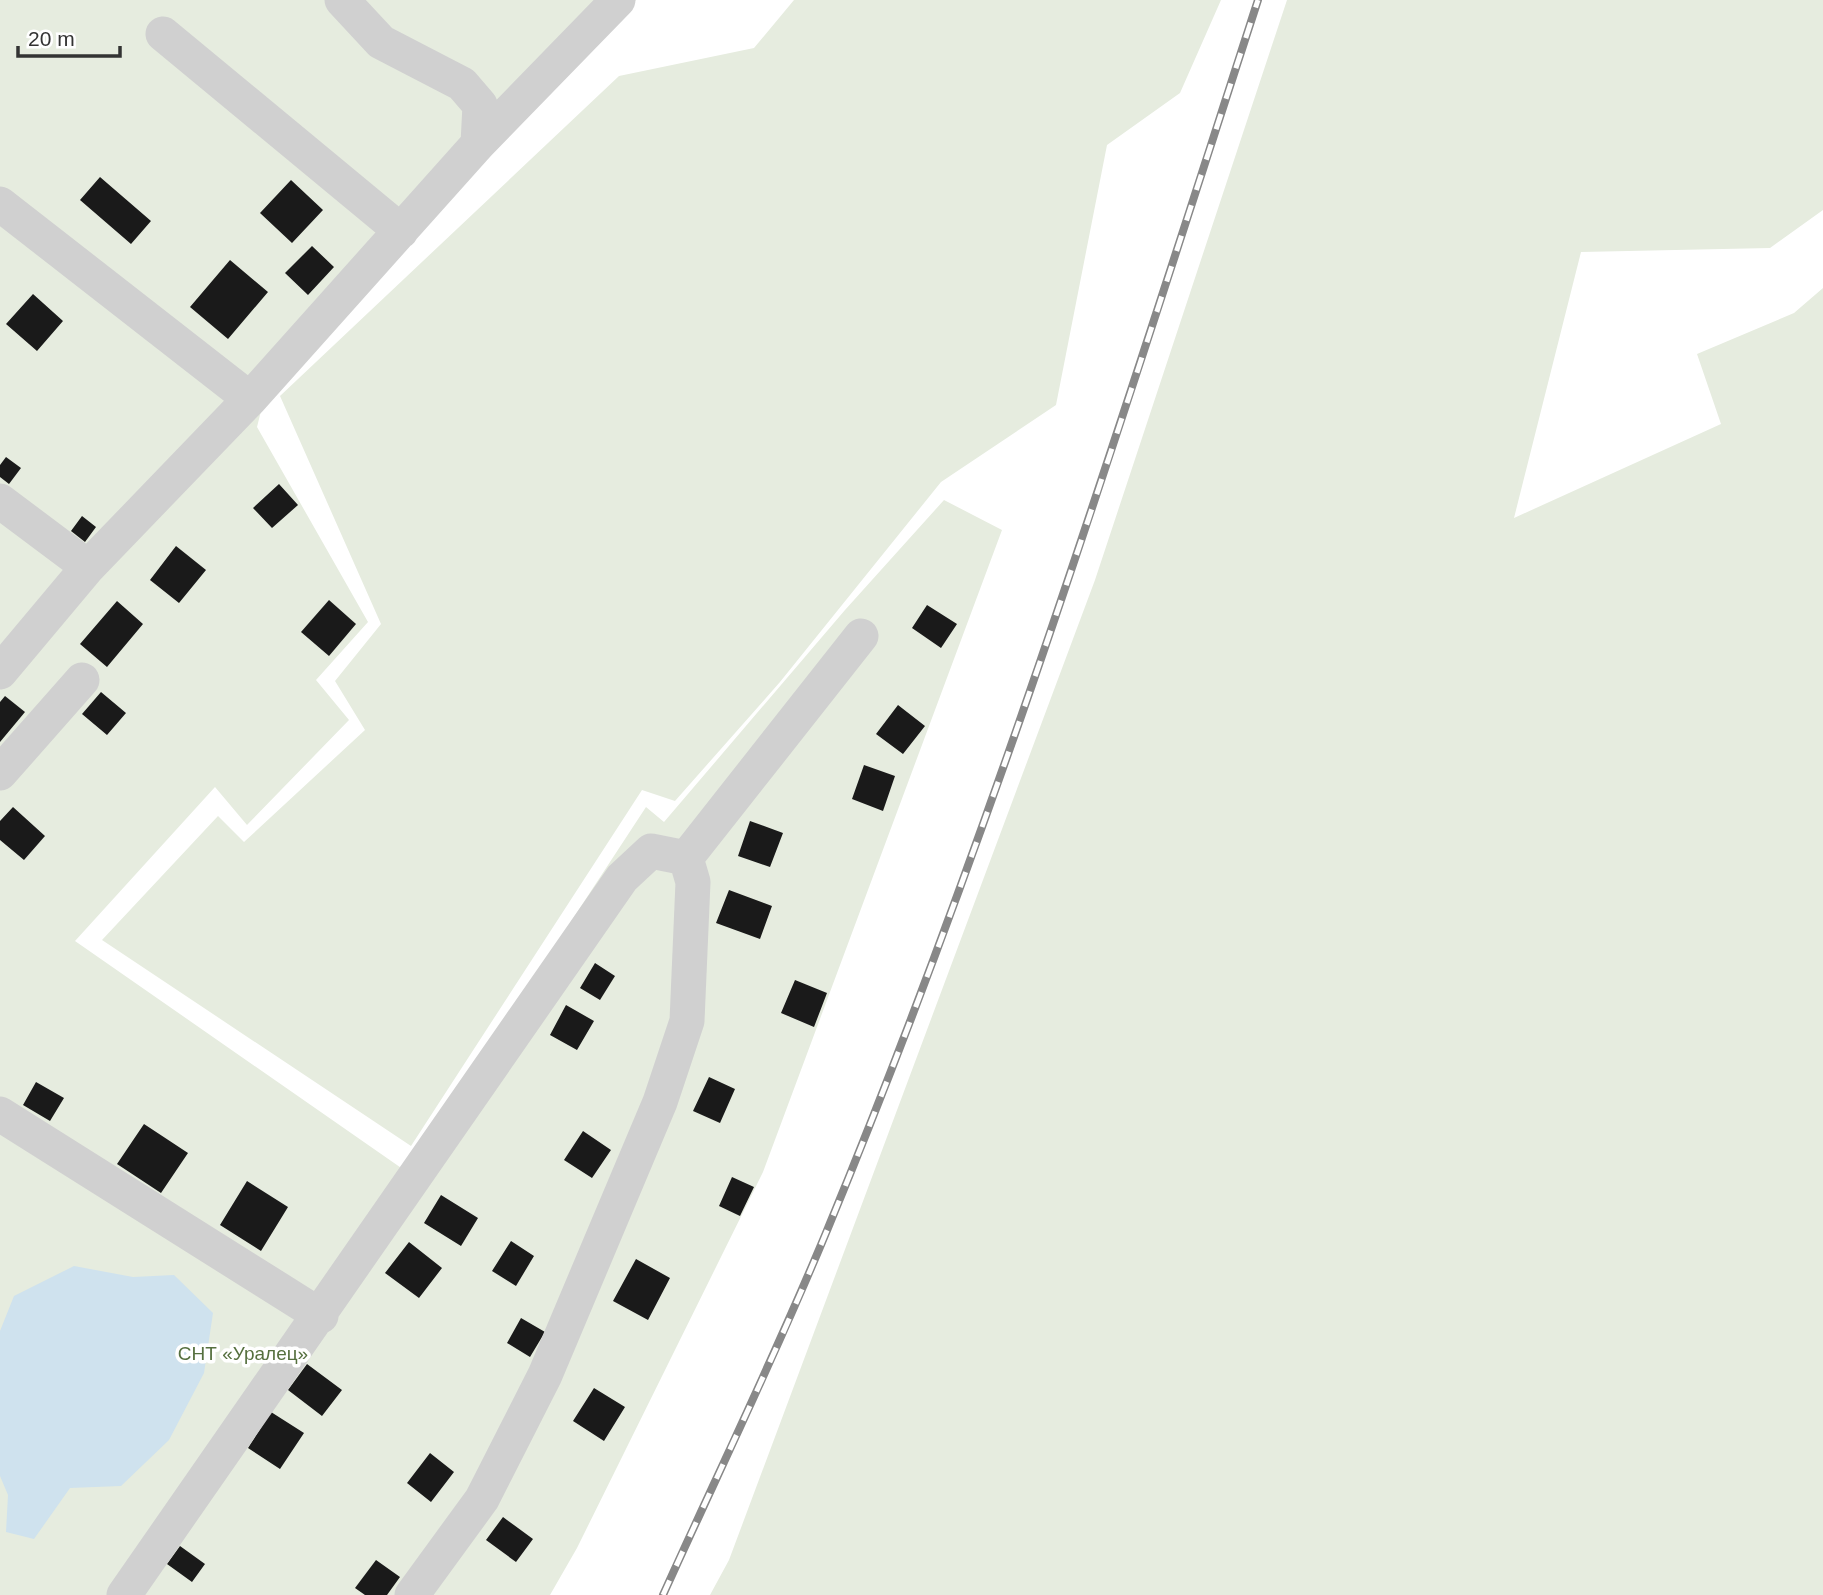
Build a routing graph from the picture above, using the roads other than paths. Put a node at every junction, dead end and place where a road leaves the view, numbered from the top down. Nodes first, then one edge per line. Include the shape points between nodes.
1 (342, 0) edge
2 (618, 0) edge
3 (163, 34) dead end
4 (478, 144) junction
5 (0, 204) edge
6 (401, 231) junction
7 (250, 399) junction
8 (0, 501) edge
9 (88, 567) junction
10 (861, 636) dead end
11 (0, 671) edge
12 (82, 680) dead end
13 (0, 773) edge
14 (686, 858) junction
15 (0, 1114) edge
16 (321, 1316) junction
17 (124, 1595) edge
18 (412, 1595) edge

1 - 4 lane via 381,42 462,85 480,106
2 - 4 lane
3 - 6 lane
4 - 6 lane
5 - 7 lane
6 - 7 lane
7 - 9 lane
8 - 9 lane
9 - 11 lane
10 - 14 lane
12 - 13 lane
14 - 16 lane via 651,851 622,878
14 - 18 lane via 693,882 687,1021 660,1102 545,1375 482,1499
15 - 16 lane
16 - 17 lane

